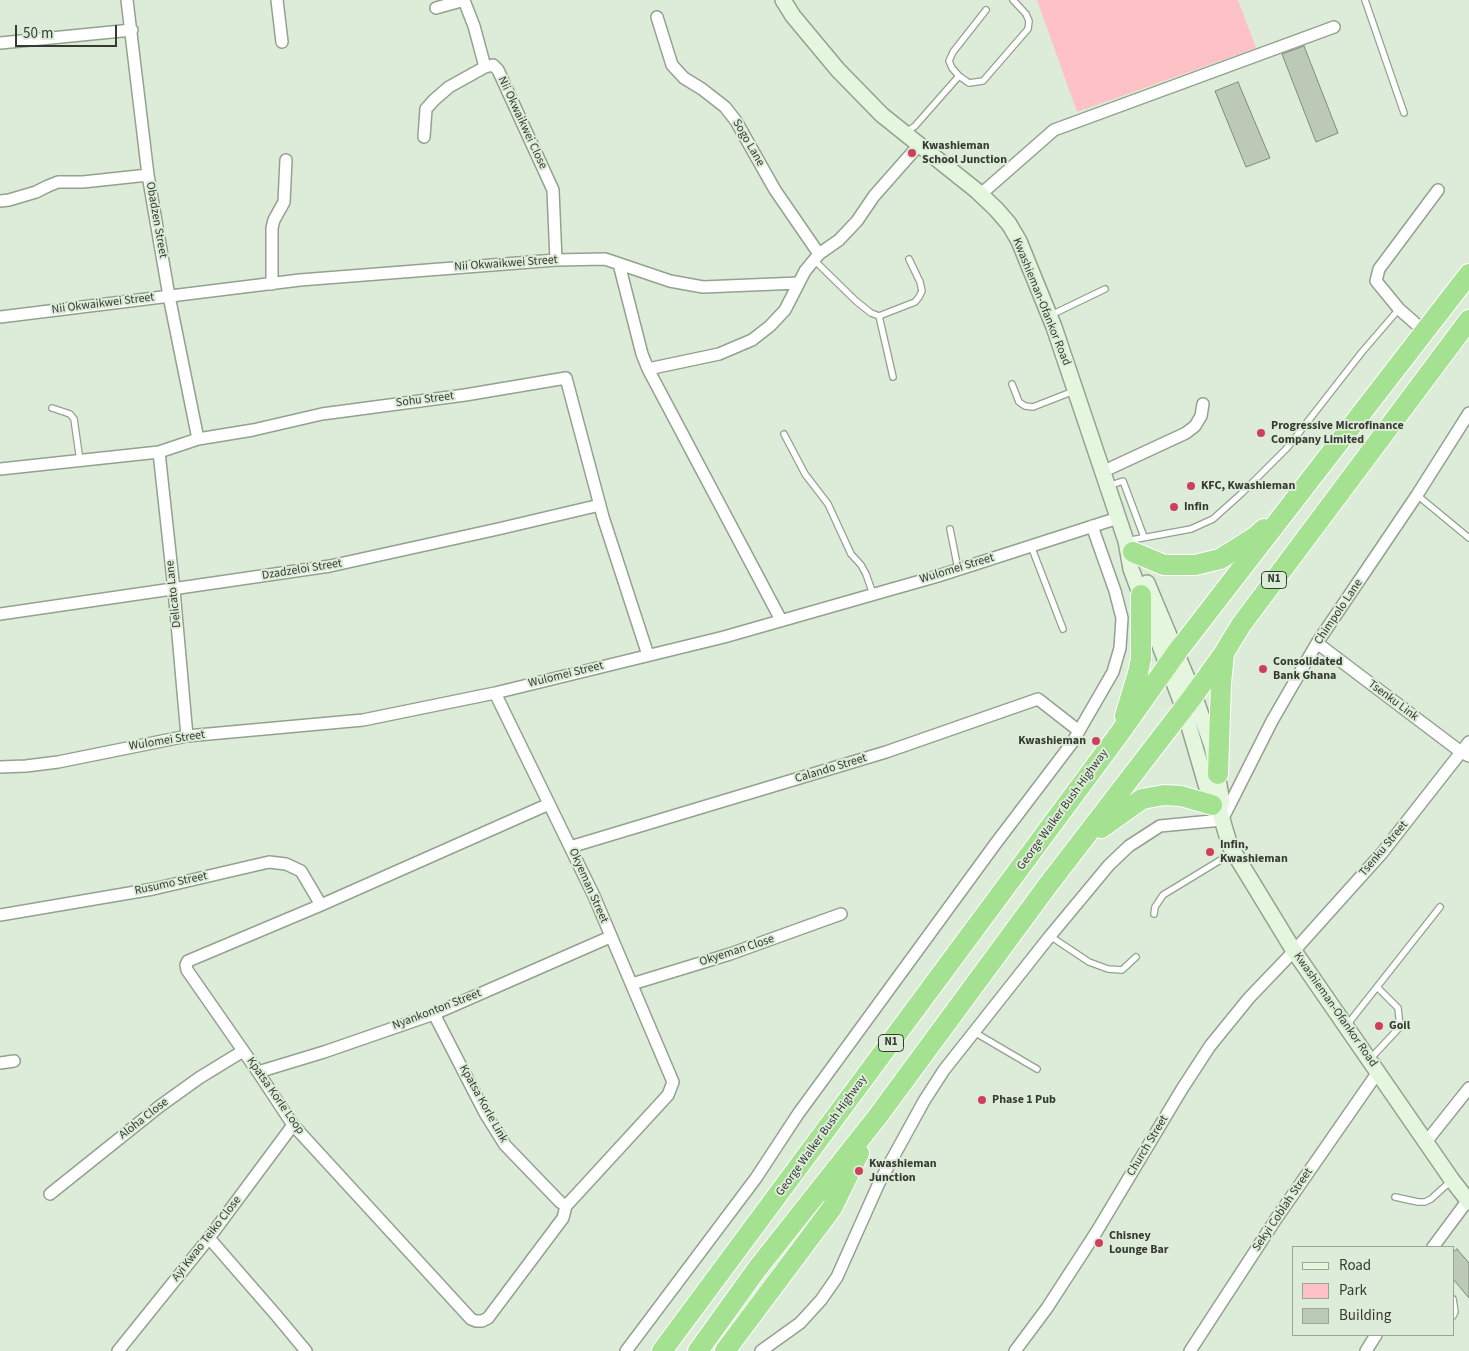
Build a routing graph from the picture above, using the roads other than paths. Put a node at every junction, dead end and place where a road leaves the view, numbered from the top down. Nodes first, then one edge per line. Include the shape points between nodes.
1 (128, 0) edge
2 (277, 0) edge
3 (783, 0) edge
4 (1013, 0) edge
5 (1365, 0) edge
6 (436, 8) dead end
7 (986, 10) dead end
8 (657, 17) dead end
9 (1334, 27) dead end
10 (132, 30) junction
11 (282, 42) dead end
12 (0, 43) edge
13 (485, 67) junction
14 (959, 76) junction
15 (1404, 113) dead end
16 (904, 133) junction
17 (424, 137) dead end
18 (919, 144) junction
19 (286, 160) dead end
20 (148, 175) junction
21 (1438, 190) dead end
22 (981, 194) junction
23 (0, 201) edge
24 (816, 257) junction
25 (909, 259) dead end
26 (556, 260) junction
27 (619, 264) junction
28 (1469, 274) edge
29 (799, 283) junction
30 (272, 284) junction
31 (1105, 288) dead end
32 (169, 296) junction
33 (1399, 309) junction
34 (879, 316) junction
35 (1049, 316) junction
36 (0, 317) edge
37 (1469, 320) edge
38 (1424, 331) junction
39 (648, 369) junction
40 (893, 378) dead end
41 (1012, 384) dead end
42 (1076, 391) junction
43 (1203, 404) dead end
44 (52, 408) dead end
45 (1469, 413) edge
46 (784, 434) dead end
47 (198, 439) junction
48 (158, 452) junction
49 (80, 461) junction
50 (0, 469) edge
51 (1102, 472) junction
52 (1108, 486) junction
53 (1418, 495) junction
54 (600, 505) junction
55 (1288, 508) junction
56 (1118, 518) junction
57 (1092, 526) junction
58 (950, 529) dead end
59 (1469, 538) edge
60 (1134, 543) junction
61 (1031, 546) junction
62 (958, 569) junction
63 (174, 590) junction
64 (873, 594) junction
65 (1141, 595) junction
66 (0, 614) edge
67 (782, 620) junction
68 (1063, 628) dead end
69 (1318, 643) junction
70 (1224, 653) junction
71 (648, 655) junction
72 (1172, 658) junction
73 (495, 693) junction
74 (1189, 702) junction
75 (1079, 732) junction
76 (1119, 734) junction
77 (187, 736) junction
78 (1469, 742) edge
79 (1465, 754) edge
80 (0, 767) edge
81 (1218, 774) junction
82 (549, 804) junction
83 (1217, 811) junction
84 (1081, 842) junction
85 (570, 847) junction
86 (1234, 852) junction
87 (321, 905) junction
88 (1440, 907) dead end
89 (842, 914) dead end
90 (1154, 914) dead end
91 (0, 915) edge
92 (1050, 936) junction
93 (610, 937) junction
94 (1294, 951) junction
95 (1136, 957) dead end
96 (632, 984) junction
97 (1377, 987) junction
98 (434, 1014) junction
99 (1346, 1026) junction
100 (974, 1032) junction
101 (243, 1051) junction
102 (14, 1061) dead end
103 (0, 1063) edge
104 (1374, 1066) junction
105 (1037, 1070) dead end
106 (258, 1072) junction
107 (673, 1082) joint
108 (1469, 1088) edge
109 (878, 1116) junction
110 (293, 1125) junction
111 (1426, 1142) junction
112 (1452, 1180) junction
113 (50, 1194) dead end
114 (1395, 1197) dead end
115 (1468, 1201) edge
116 (566, 1206) junction
117 (209, 1238) junction
118 (1434, 1246) edge
119 (1375, 1336) edge
120 (118, 1351) edge
121 (306, 1351) edge
122 (626, 1351) edge
123 (662, 1351) edge
124 (698, 1351) edge
125 (725, 1351) edge
126 (761, 1351) edge
127 (1015, 1351) edge
128 (1190, 1351) edge
129 (1366, 1351) edge

1 - 10 street, Obadzen Street
2 - 11 street
3 - 16 main road, Kwashieman-Ofankor Road via 838,70
4 - 14 lane via 1026,14 1028,29 983,81 969,83
5 - 15 lane
6 - 13 street via 461,1 465,3
7 - 14 lane via 949,61
8 - 24 street, Sogo Lane via 672,64 684,78 725,107 736,121
9 - 22 street via 1054,130
10 - 12 street
10 - 20 street, Obadzen Street
13 - 17 street, Nii Okwaikwei Close via 449,87 430,104 426,109
13 - 26 street, Nii Okwaikwei Close via 493,65 498,70 553,190
14 - 16 lane via 915,126
16 - 18 main road, Kwashieman-Ofankor Road
18 - 22 main road, Kwashieman-Ofankor Road
18 - 24 street via 839,240
19 - 30 street via 284,202 272,228
20 - 23 street via 58,182 36,192
20 - 32 street, Obadzen Street
21 - 33 street via 1379,269 1376,281
22 - 35 main road, Kwashieman-Ofankor Road via 1009,224
24 - 29 street
24 - 34 lane, Sogo Lane via 856,301
25 - 34 lane via 920,282 922,291 919,297 915,302
26 - 27 street, Nii Okwaikwei Street via 605,259
26 - 30 street, Nii Okwaikwei Street
27 - 29 street, Nii Okwaikwei Street via 670,281 703,287
27 - 39 street
28 - 38 highway, George Walker Bush Highway / N1
29 - 39 street via 785,310 752,340 719,354
30 - 32 street, Nii Okwaikwei Street
31 - 35 lane
32 - 36 street, Nii Okwaikwei Street
32 - 47 street, Obadzen Street
33 - 38 street
33 - 60 lane via 1287,448 1213,519 1191,529
34 - 40 lane
35 - 42 main road, Kwashieman-Ofankor Road
37 - 70 highway, N1 via 1247,617
38 - 55 highway, George Walker Bush Highway / N1
39 - 67 street
41 - 42 lane via 1019,402 1033,407
42 - 51 main road, Kwashieman-Ofankor Road
43 - 51 street via 1201,416 1186,433
44 - 49 lane via 70,414 74,419
45 - 53 street, Chimpolo Lane
46 - 64 lane via 805,474 828,504 851,554 866,574
47 - 48 street, Sohu Street
47 - 54 street, Sohu Street via 322,414 566,378
48 - 49 street, Sohu Street
48 - 63 street, Delicato Lane
49 - 50 street, Sohu Street
51 - 52 main road, Kwashieman-Ofankor Road
52 - 56 main road, Kwashieman-Ofankor Road
52 - 60 lane via 1123,481
53 - 59 lane
53 - 69 street, Chimpolo Lane
54 - 63 street, Dzadzeloi Street via 330,566
54 - 71 street, Sohu Street
55 - 60 highway via 1255,537 1220,559 1195,565 1164,565
55 - 72 highway, George Walker Bush Highway / N1
56 - 57 street, Wulomei Street
56 - 60 main road, Kwashieman-Ofankor Road
57 - 61 street, Wulomei Street
57 - 75 street via 1122,618 1120,648 1113,672
58 - 62 lane
60 - 65 main road, Kwashieman-Ofankor Road via 1131,569
60 - 72 main road, Kwashieman-Ofankor Road
61 - 62 street, Wulomei Street
61 - 68 lane
62 - 64 street, Wulomei Street
63 - 66 street, Dzadzeloi Street
63 - 77 street, Delicato Lane
64 - 67 street, Wulomei Street
65 - 72 main road, Kwashieman-Ofankor Road
65 - 76 highway via 1141,659
67 - 71 street, Wulomei Street
69 - 79 street, Tsenku Link
69 - 83 street, Chimpolo Lane
70 - 74 highway, N1
70 - 81 highway
71 - 73 street, Wulomei Street
72 - 74 main road, Kwashieman-Ofankor Road
72 - 76 highway, George Walker Bush Highway / N1
73 - 77 street, Wulomei Street via 363,720
73 - 82 street, Okyeman Street
74 - 81 main road, Kwashieman-Ofankor Road via 1212,746
74 - 83 main road, Kwashieman-Ofankor Road
74 - 84 highway, N1
75 - 85 street, Calando Street via 1038,699 886,752
75 - 122 street via 798,1114 756,1178
76 - 123 highway, George Walker Bush Highway / N1
77 - 80 street, Wulomei Street via 58,762
78 - 79 street, Tsenku Street
79 - 94 street, Tsenku Street via 1382,854
81 - 83 main road, Kwashieman-Ofankor Road via 1222,802
82 - 85 street, Okyeman Street
82 - 87 street, Kpatsa Korle Loop
83 - 84 highway via 1181,796 1142,798
83 - 86 main road, Kwashieman-Ofankor Road
83 - 92 street via 1160,826 1129,846 1109,864
84 - 109 highway, N1
85 - 93 street, Okyeman Street
86 - 90 lane via 1163,895
86 - 94 main road, Kwashieman-Ofankor Road
87 - 91 street, Rusumo Street via 301,871 286,864 269,862 153,889
87 - 101 street, Kpatsa Korle Loop via 188,961 187,970
88 - 97 lane
89 - 96 street, Okyeman Close via 730,954
92 - 95 lane via 1088,962 1108,969 1122,970
92 - 100 street
93 - 96 street, Okyeman Street
93 - 98 street, Nyankonton Street
94 - 99 main road, Kwashieman-Ofankor Road
94 - 127 street, Church Street via 1249,998 1210,1046 1092,1239
96 - 107 street, Okyeman Street
97 - 99 lane
97 - 104 lane via 1398,1008 1400,1027
98 - 106 street, Nyankonton Street
98 - 116 street, Kpatsa Korle Link via 484,1113 505,1145
99 - 104 main road, Kwashieman-Ofankor Road
100 - 105 lane
100 - 126 street via 924,1101 880,1183 837,1277 800,1323
101 - 106 street, Kpatsa Korle Loop
101 - 113 street, Aloha Close via 160,1106
102 - 103 street
104 - 111 main road, Kwashieman-Ofankor Road
104 - 128 street, Sekyi Coblah Street
106 - 110 street, Kpatsa Korle Loop
107 - 116 street, Kpatsa Korle Loop via 668,1095
108 - 111 street
109 - 124 highway, N1 via 757,1268
109 - 125 highway via 832,1208
110 - 116 street, Kpatsa Korle Loop via 476,1321 488,1318 563,1218
110 - 117 street, Ayi Kwao Teiko Close
111 - 112 main road, Kwashieman-Ofankor Road
112 - 114 lane via 1425,1202
112 - 115 main road, Kwashieman-Ofankor Road
115 - 118 street
117 - 120 street, Ayi Kwao Teiko Close
117 - 121 street
119 - 129 street

